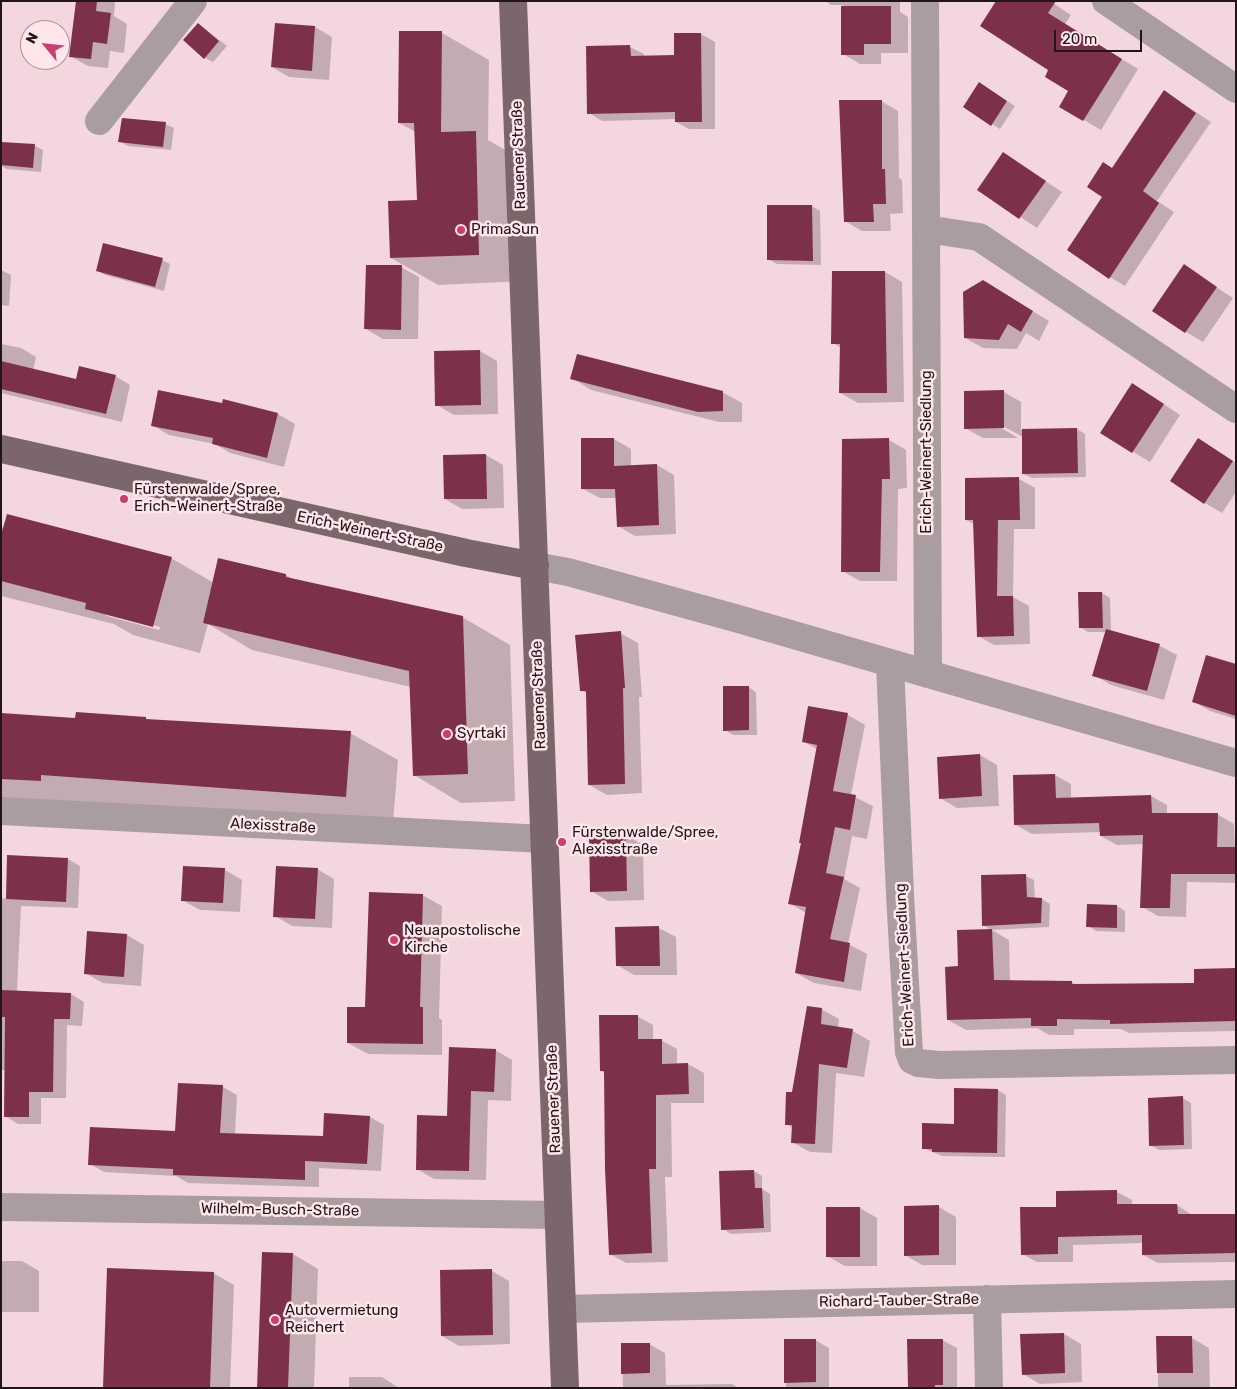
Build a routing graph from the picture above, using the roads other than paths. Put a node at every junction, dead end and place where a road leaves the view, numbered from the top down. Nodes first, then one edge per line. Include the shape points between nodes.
1 (193, 1) edge
2 (513, 1) edge
3 (925, 1) edge
4 (1106, 1) edge
5 (1236, 89) edge
6 (99, 121) dead end
7 (926, 229) junction
8 (1236, 409) edge
9 (1, 449) edge
10 (535, 566) junction
11 (890, 664) junction
12 (928, 674) junction
13 (1236, 763) edge
14 (1, 811) edge
15 (544, 839) junction
16 (1236, 1060) edge
17 (1, 1207) edge
18 (558, 1215) junction
19 (1236, 1294) edge
20 (987, 1299) junction
21 (562, 1309) junction
22 (565, 1388) edge
23 (989, 1388) edge

1 - 6 street
2 - 10 main road, Rauener Straße
3 - 7 street, Erich-Weinert-Siedlung
4 - 5 street
7 - 8 street via 979,237
7 - 12 street, Erich-Weinert-Siedlung
9 - 10 main road, Erich-Weinert-Straße
10 - 11 street via 735,618
10 - 15 main road, Rauener Straße
11 - 12 street
11 - 16 street, Erich-Weinert-Siedlung via 900,895 912,1060 939,1065
12 - 13 street
14 - 15 street, Alexisstraße
15 - 18 main road, Rauener Straße
17 - 18 street, Wilhelm-Busch-Straße
18 - 21 main road, Rauener Straße
19 - 20 street, Richard-Tauber-Straße
20 - 21 street, Richard-Tauber-Straße
20 - 23 street
21 - 22 main road, Rauener Straße

